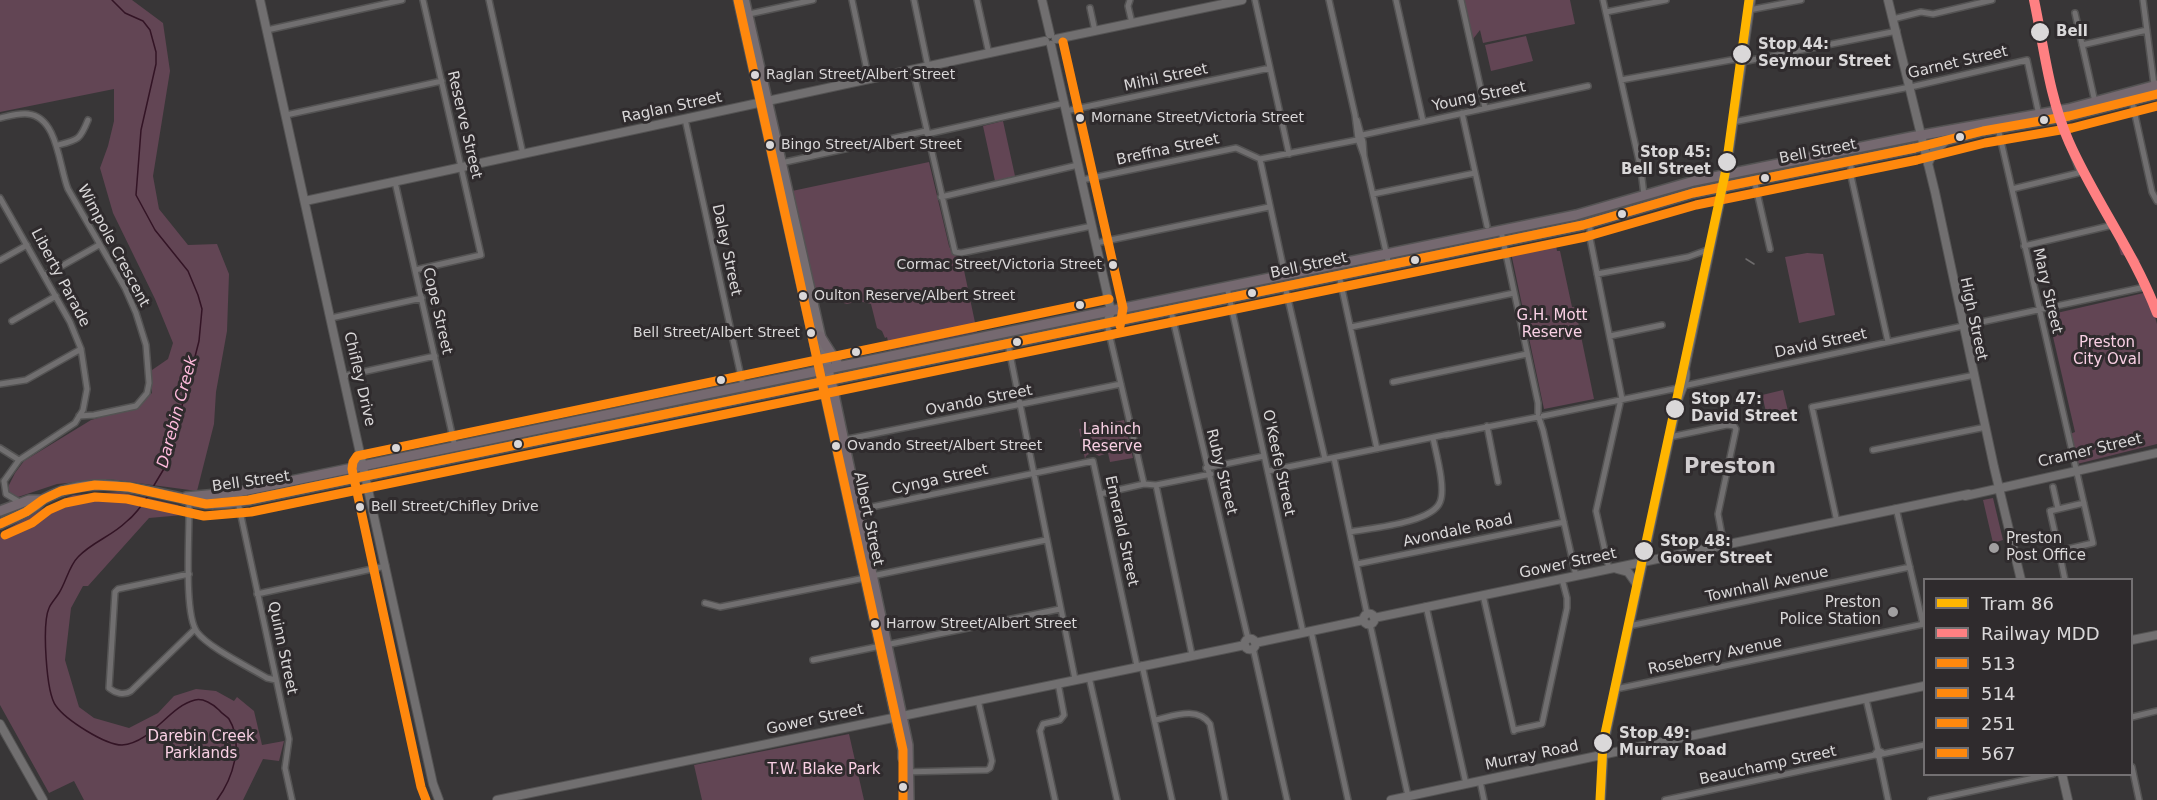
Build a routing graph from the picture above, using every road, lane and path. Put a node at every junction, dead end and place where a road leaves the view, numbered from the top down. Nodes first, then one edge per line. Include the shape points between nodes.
1 (260, 0) edge
2 (402, 0) edge
3 (423, 0) edge
4 (489, 0) edge
5 (738, 0) edge
6 (745, 0) edge
7 (813, 0) edge
8 (852, 0) edge
9 (914, 0) edge
10 (977, 0) edge
11 (1042, 0) edge
12 (1130, 0) edge
13 (1242, 0) edge
14 (1255, 0) edge
15 (1329, 0) edge
16 (1396, 0) edge
17 (1461, 0) edge
18 (1603, 0) edge
19 (1666, 0) edge
20 (1750, 0) edge
21 (1801, 0) edge
22 (1890, 0) edge
23 (1992, 0) edge
24 (2143, 0) edge
25 (1090, 8) dead end
26 (1749, 10) junction
27 (1606, 12) junction
28 (2075, 13) dead end
29 (748, 14) junction
30 (1894, 19) junction
31 (1132, 23) junction
32 (267, 30) junction
33 (2147, 30) junction
34 (1095, 31) junction
35 (1897, 32) junction
36 (1051, 40) junction
37 (2082, 45) junction
38 (989, 54) junction
39 (1742, 60) junction
40 (928, 67) junction
41 (1270, 68) junction
42 (913, 70) junction
43 (869, 80) junction
44 (1621, 80) junction
45 (442, 81) junction
46 (1588, 86) dead end
47 (1909, 87) junction
48 (2156, 88) edge
49 (2132, 101) junction
50 (765, 102) junction
51 (2096, 106) junction
52 (1066, 107) junction
53 (1485, 108) junction
54 (1462, 113) junction
55 (286, 115) junction
56 (2039, 115) junction
57 (0, 118) edge
58 (2060, 118) junction
59 (685, 119) junction
60 (88, 120) dead end
61 (1423, 121) junction
62 (1734, 122) junction
63 (1997, 125) junction
64 (927, 133) junction
65 (1360, 136) junction
66 (1947, 140) junction
67 (1922, 141) junction
68 (57, 145) junction
69 (775, 148) junction
70 (1289, 153) junction
71 (523, 154) junction
72 (1260, 159) junction
73 (1847, 161) junction
74 (782, 163) junction
75 (1928, 164) junction
76 (1078, 165) junction
77 (461, 167) junction
78 (1475, 173) junction
79 (1726, 174) junction
80 (1754, 179) junction
81 (1082, 180) junction
82 (395, 182) junction
83 (783, 184) junction
84 (1724, 186) junction
85 (2012, 189) junction
86 (1373, 194) junction
87 (1688, 194) junction
88 (1648, 195) junction
89 (941, 197) junction
90 (0, 198) edge
91 (305, 201) junction
92 (2157, 201) edge
93 (1269, 207) junction
94 (1639, 209) junction
95 (1586, 224) junction
96 (2113, 225) dead end
97 (1092, 226) junction
98 (1487, 226) dead end
99 (1501, 231) junction
100 (1503, 241) junction
101 (1096, 243) junction
102 (27, 245) junction
103 (99, 245) junction
104 (2024, 246) junction
105 (1710, 249) junction
106 (1770, 249) dead end
107 (1386, 254) junction
108 (1688, 257) junction
109 (0, 260) edge
110 (1707, 262) junction
111 (1389, 265) junction
112 (415, 270) junction
113 (1597, 274) junction
114 (1285, 275) junction
115 (1340, 275) junction
116 (44, 276) junction
117 (1285, 286) junction
118 (1227, 287) junction
119 (2145, 287) dead end
120 (1514, 293) junction
121 (56, 296) junction
122 (422, 298) junction
123 (1230, 298) junction
124 (2039, 310) junction
125 (1111, 311) junction
126 (1171, 311) junction
127 (331, 318) junction
128 (813, 320) junction
129 (12, 321) dead end
130 (1107, 324) junction
131 (1662, 325) dead end
132 (1351, 327) junction
133 (1962, 327) junction
134 (820, 336) junction
135 (1610, 336) junction
136 (1888, 342) junction
137 (1008, 344) junction
138 (81, 349) junction
139 (1527, 354) junction
140 (435, 356) junction
141 (882, 357) junction
142 (839, 366) junction
143 (901, 366) junction
144 (824, 369) junction
145 (1973, 375) junction
146 (344, 376) junction
147 (827, 381) junction
148 (1393, 382) dead end
149 (0, 384) edge
150 (1121, 384) junction
151 (743, 386) junction
152 (1680, 389) junction
153 (682, 399) junction
154 (1621, 399) junction
155 (1020, 405) junction
156 (685, 410) junction
157 (1540, 415) junction
158 (79, 416) junction
159 (1487, 426) junction
160 (1985, 427) junction
161 (539, 429) junction
162 (837, 430) junction
163 (1670, 438) junction
164 (1433, 439) junction
165 (542, 440) junction
166 (842, 440) junction
167 (483, 441) junction
168 (455, 447) junction
169 (0, 448) edge
170 (1377, 449) junction
171 (2157, 449) edge
172 (1873, 450) dead end
173 (486, 452) junction
174 (2157, 453) edge
175 (1264, 456) junction
176 (1334, 458) junction
177 (1325, 459) junction
178 (19, 460) junction
179 (1206, 468) junction
180 (2076, 470) junction
181 (365, 471) junction
182 (1268, 471) junction
183 (1033, 473) junction
184 (1211, 474) junction
185 (1498, 482) dead end
186 (2, 484) edge
187 (1144, 484) junction
188 (1156, 485) junction
189 (2053, 487) dead end
190 (1998, 488) junction
191 (1100, 494) junction
192 (41, 500) junction
193 (185, 500) junction
194 (238, 502) junction
195 (21, 503) junction
196 (2084, 503) junction
197 (2058, 509) junction
198 (854, 510) junction
199 (1897, 510) junction
200 (0, 511) edge
201 (1564, 522) junction
202 (1838, 522) junction
203 (1, 524) edge
204 (1350, 532) junction
205 (1044, 540) junction
206 (1724, 546) junction
207 (2059, 551) junction
208 (1643, 562) junction
209 (1357, 564) junction
210 (386, 566) junction
211 (1910, 567) junction
212 (1611, 569) junction
213 (189, 574) junction
214 (1576, 576) junction
215 (868, 577) junction
216 (2019, 578) edge
217 (2065, 578) edge
218 (1562, 579) junction
219 (1638, 586) junction
220 (257, 594) junction
221 (1483, 595) junction
222 (705, 603) dead end
223 (1426, 606) junction
224 (1060, 609) junction
225 (1368, 619) junction
226 (1923, 620) edge
227 (1923, 624) edge
228 (1629, 626) junction
229 (195, 629) junction
230 (1307, 631) junction
231 (2157, 635) edge
232 (2133, 640) edge
233 (1250, 644) junction
234 (883, 645) junction
235 (1192, 655) junction
236 (813, 660) dead end
237 (1140, 666) junction
238 (1089, 676) junction
239 (1075, 679) junction
240 (276, 680) junction
241 (1058, 683) junction
242 (1923, 686) edge
243 (1616, 689) junction
244 (1866, 699) junction
245 (978, 700) junction
246 (2157, 711) edge
247 (898, 715) junction
248 (2133, 717) edge
249 (1155, 720) junction
250 (0, 724) edge
251 (2, 735) edge
252 (1923, 744) edge
253 (1878, 754) junction
254 (1603, 755) junction
255 (906, 772) junction
256 (2133, 772) edge
257 (2044, 776) edge
258 (2062, 776) edge
259 (1480, 781) junction
260 (1466, 784) junction
261 (1408, 796) junction
262 (44, 800) edge
263 (292, 800) edge
264 (439, 800) edge
265 (497, 800) edge
266 (903, 800) edge
267 (909, 800) edge
268 (1055, 800) edge
269 (1117, 800) edge
270 (1172, 800) edge
271 (1225, 800) edge
272 (1287, 800) edge
273 (1348, 800) edge
274 (1391, 800) edge
275 (1484, 800) edge
276 (1602, 800) edge
277 (1665, 800) edge
278 (1888, 800) edge
279 (1931, 800) edge
280 (2068, 800) edge
281 (2139, 800) edge

1 - 32 street, Chifley Drive
2 - 32 street
3 - 45 street, Reserve Street
4 - 71 street
5 - 50 main road, Albert Street
6 - 29 main road, Albert Street
7 - 29 street
8 - 43 street
9 - 40 street
10 - 38 street
11 - 36 street
12 - 31 street
13 - 31 street, Raglan Street
14 - 41 street
15 - 65 street
16 - 61 street
17 - 53 street
18 - 27 street
19 - 27 street
20 - 26 street
21 - 26 street
22 - 30 street, High Street
23 - 30 street
24 - 33 street
25 - 34 street
26 - 39 street
27 - 44 street
28 - 37 street
29 - 50 main road, Albert Street
30 - 35 street, High Street
31 - 34 street, Raglan Street
32 - 55 street, Chifley Drive
33 - 37 street
33 - 48 street
34 - 36 street, Raglan Street
35 - 39 street
35 - 47 street, High Street
36 - 38 street, Raglan Street
36 - 52 street
37 - 51 street
38 - 40 street, Raglan Street
39 - 44 street
39 - 62 street
40 - 42 street, Raglan Street
41 - 52 street, Mihil Street
41 - 70 street
42 - 43 street, Raglan Street
42 - 64 street
43 - 50 street, Raglan Street
44 - 88 street
45 - 55 street
45 - 77 street, Reserve Street
46 - 53 street, Young Street
47 - 56 street, Garnet Street via 2027,60
47 - 62 street, Garnet Street
47 - 67 street, High Street
48 - 49 highway, Bell Street
48 - 51 highway, Bell Street
49 - 51 highway, Bell Street
49 - 92 street
50 - 59 street, Raglan Street
50 - 69 main road, Albert Street
51 - 56 highway, Bell Street
51 - 58 highway, Bell Street
52 - 64 street, Mihil Street
52 - 76 street
53 - 54 street, Young Street
54 - 61 street, Young Street
54 - 78 street
55 - 91 street, Chifley Drive
56 - 63 highway, Bell Street
57 - 68 street, Wimpole Crescent via 29,114 40,118
58 - 63 highway, Bell Street
58 - 85 street via 2078,174
59 - 71 street, Raglan Street
59 - 151 street, Daley Street
60 - 68 street via 81,137
61 - 65 street, Young Street
62 - 79 street
63 - 66 highway, Bell Street
63 - 67 highway, Bell Street
63 - 85 street, Mary Street
64 - 74 street, Mihil Street
64 - 89 street
65 - 70 street
65 - 86 street
66 - 67 highway, Bell Street
66 - 75 street via 1933,152
67 - 73 highway, Bell Street
67 - 75 street, High Street
67 - 79 highway, Bell Street
68 - 103 street, Wimpole Crescent via 68,189
69 - 74 main road, Albert Street
69 - 83 main road, Albert Street
70 - 72 street
71 - 77 street, Raglan Street
72 - 81 street, Breffna Street via 1236,148
72 - 93 street
73 - 80 highway, Bell Street
73 - 136 street
74 - 83 main road, Albert Street
75 - 133 street, High Street
76 - 81 street
76 - 89 street
77 - 82 street, Raglan Street
77 - 112 street, Reserve Street via 481,255
78 - 86 street
78 - 98 street
79 - 84 street
79 - 88 highway, Bell Street
80 - 84 highway, Bell Street
80 - 106 street
81 - 97 street
82 - 91 street, Raglan Street
82 - 112 street, Cope Street
83 - 128 main road, Albert Street
84 - 87 highway, Bell Street
84 - 105 street
85 - 104 street, Mary Street
86 - 107 street
87 - 88 highway
87 - 94 highway, Bell Street
88 - 94 highway
88 - 99 highway, Bell Street via 1592,212
89 - 97 street via 955,252 962,254
90 - 102 street, Liberty Parade
91 - 127 street, Chifley Drive
93 - 101 street
93 - 114 street
94 - 95 highway, Bell Street
95 - 100 highway, Bell Street
95 - 113 street
96 - 104 street
97 - 101 street
99 - 100 street
99 - 107 highway, Bell Street
100 - 111 highway, Bell Street
100 - 120 street
101 - 125 street
102 - 109 street
102 - 116 street, Liberty Parade
103 - 116 street
103 - 158 street, Wimpole Crescent via 136,313 146,345 149,383 147,393 136,406
104 - 124 street, Mary Street
105 - 108 street
105 - 110 street
107 - 111 street
107 - 114 highway, Bell Street
108 - 110 street via 1702,256
108 - 113 street
110 - 152 street
111 - 115 highway, Bell Street
112 - 122 street, Cope Street
113 - 135 street
114 - 118 highway, Bell Street
115 - 117 highway, Bell Street
115 - 132 street
116 - 121 street, Liberty Parade
117 - 123 highway, Bell Street
117 - 177 street
118 - 123 street, O'Keefe Street
118 - 125 highway, Bell Street
119 - 124 street, David Street
120 - 132 street
120 - 139 street
121 - 129 street
121 - 138 street, Liberty Parade
122 - 127 street
122 - 140 street, Cope Street
123 - 126 highway, Bell Street
123 - 175 street, O'Keefe Street
124 - 133 street, David Street
124 - 180 street, Mary Street
125 - 130 street
125 - 141 highway, Bell Street
126 - 130 highway, Bell Street
126 - 179 street, Ruby Street
127 - 146 street, Chifley Drive
128 - 134 main road, Albert Street
128 - 144 main road, Albert Street
130 - 137 highway, Bell Street
130 - 150 street
131 - 135 street
132 - 170 street
133 - 136 street, David Street
133 - 145 street, High Street
134 - 142 highway
134 - 144 main road, Albert Street
135 - 154 street
136 - 152 street, David Street
137 - 143 highway, Bell Street
137 - 155 street
138 - 149 street via 26,380
138 - 158 street, Liberty Parade via 87,388
139 - 148 street
139 - 157 street
140 - 146 street
140 - 168 street, Cope Street
141 - 142 highway, Bell Street
141 - 143 highway
142 - 144 highway, Bell Street
143 - 147 highway, Bell Street
144 - 147 main road, Albert Street
144 - 151 highway, Bell Street
145 - 160 street, High Street
145 - 202 street via 1812,407
146 - 181 street, Chifley Drive
147 - 156 highway, Bell Street
147 - 162 highway, Albert Street
150 - 155 street, Ovando Street
150 - 187 street
151 - 153 highway, Bell Street
152 - 154 street, David Street
152 - 163 street
153 - 156 highway
153 - 161 highway, Bell Street
154 - 157 street, David Street
154 - 212 street via 1596,511
155 - 166 street, Ovando Street
155 - 183 street
156 - 165 highway, Bell Street
157 - 159 street, David Street
157 - 201 street
158 - 178 street via 68,429
159 - 164 street, David Street
159 - 185 street
160 - 172 street
160 - 190 street, High Street
161 - 165 highway
161 - 167 highway, Bell Street
162 - 166 highway, Albert Street
162 - 198 highway, Albert Street
163 - 206 street via 1727,425 1736,429 1718,514
163 - 208 street
164 - 170 street, David Street
164 - 204 street via 1442,489 1441,501 1434,511 1422,518
165 - 173 highway, Bell Street
166 - 198 highway, Albert Street
167 - 168 highway, Bell Street
167 - 173 highway
168 - 181 highway, Bell Street
169 - 178 street
170 - 176 street, David Street
171 - 180 street, Cramer Street
173 - 181 highway, Bell Street
174 - 180 street, Cramer Street
175 - 179 street
175 - 182 street, O'Keefe Street
176 - 177 street, David Street
176 - 204 street
177 - 182 street, David Street
178 - 186 street
179 - 184 street, Ruby Street
180 - 190 street, Cramer Street
180 - 196 street, Mary Street
181 - 193 highway, Bell Street
181 - 194 highway, Bell Street
181 - 210 street, Chifley Drive
182 - 230 street, O'Keefe Street
183 - 191 street, Emerald Street via 1093,461
183 - 198 street, Cynga Street
183 - 205 street
184 - 188 street
184 - 233 street, Ruby Street
186 - 195 street via 6,494
187 - 188 street
187 - 191 street
188 - 235 street
189 - 197 street
190 - 199 street, Gower Street
190 - 216 street, High Street
191 - 237 street, Emerald Street
192 - 193 highway, Bell Street via 82,486 105,484
192 - 195 highway, Bell Street
192 - 203 highway, Bell Street
193 - 194 highway, Bell Street
193 - 213 street
194 - 220 street, Quinn Street
195 - 200 highway, Bell Street
196 - 197 street
196 - 207 street, Mary Street via 2093,543
197 - 207 street via 2050,511
198 - 215 highway, Albert Street
199 - 202 street, Gower Street
199 - 211 street
201 - 209 street, Avondale Road
201 - 214 street
202 - 206 street, Gower Street
204 - 209 street
205 - 215 street
205 - 224 street
206 - 208 street, Gower Street
207 - 217 street
208 - 212 street, Gower Street
208 - 219 street
209 - 225 street
210 - 220 street
210 - 264 street, Chifley Drive
211 - 226 street
211 - 228 street, Townhall Avenue
212 - 214 street, Gower Street
212 - 219 street via 1628,572
213 - 229 street via 189,605
213 - 229 street via 118,589 109,688 128,694
214 - 218 street, Gower Street
215 - 222 street via 720,607
215 - 234 highway, Albert Street
218 - 221 street, Gower Street
218 - 221 street via 1567,608 1542,724 1514,732
219 - 228 street
220 - 240 street, Quinn Street
221 - 223 street, Gower Street
223 - 225 street, Gower Street
223 - 260 street
224 - 234 street
224 - 239 street
225 - 230 street, Gower Street
225 - 261 street
227 - 243 street, Roseberry Avenue
228 - 243 street
229 - 240 street via 208,642
230 - 233 street, Gower Street
230 - 273 street, O'Keefe Street
231 - 232 street
233 - 235 street, Gower Street
233 - 272 street, Ruby Street
234 - 236 street
234 - 247 highway, Albert Street
235 - 237 street, Gower Street
237 - 238 street, Gower Street
237 - 249 street, Emerald Street
238 - 239 street, Gower Street
238 - 269 street
239 - 241 street, Gower Street
240 - 263 street, Quinn Street via 289,739 285,768
241 - 245 street, Gower Street
241 - 268 street via 1064,716 1043,724 1040,731
242 - 244 street, Murray Road
243 - 254 street
244 - 253 street
244 - 254 street, Murray Road
245 - 247 street, Gower Street
245 - 255 street via 992,762 990,768
246 - 248 street
247 - 255 highway, Albert Street
247 - 265 street, Gower Street
249 - 270 street, Emerald Street
249 - 271 street via 1189,713 1206,718
250 - 251 street
251 - 262 street
252 - 253 street, Beauchamp Street
253 - 277 street, Beauchamp Street
253 - 278 street
254 - 259 street, Murray Road
254 - 276 street
255 - 266 highway, Albert Street
255 - 267 highway, Albert Street
256 - 281 street
257 - 279 street
258 - 280 street
259 - 260 street, Murray Road
259 - 275 street
260 - 261 street, Murray Road
261 - 274 street, Murray Road

